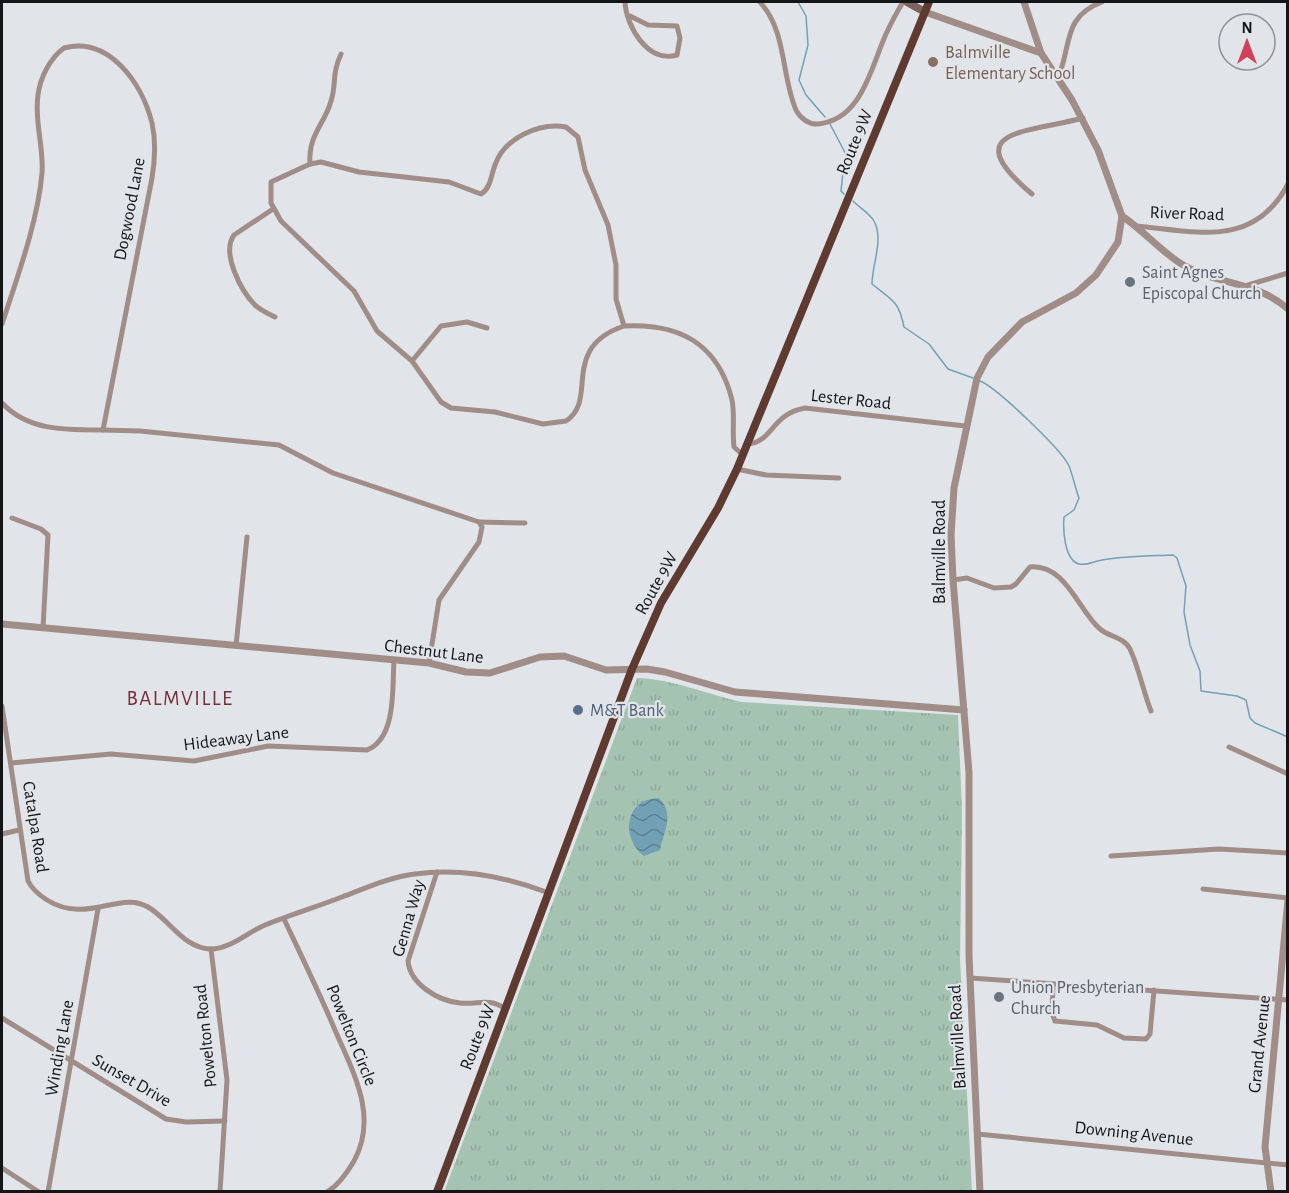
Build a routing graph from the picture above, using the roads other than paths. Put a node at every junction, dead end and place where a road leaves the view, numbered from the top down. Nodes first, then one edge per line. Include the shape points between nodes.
1 (625, 2) edge
2 (760, 2) edge
3 (905, 2) edge
4 (929, 2) edge
5 (1024, 2) edge
6 (1102, 2) edge
7 (925, 12) junction
8 (630, 16) junction
9 (1041, 53) junction
10 (341, 54) dead end
11 (1058, 78) junction
12 (1083, 118) junction
13 (310, 164) junction
14 (1287, 184) edge
15 (1032, 194) dead end
16 (273, 208) junction
17 (1122, 216) junction
18 (1137, 226) junction
19 (1287, 273) edge
20 (1248, 285) junction
21 (1287, 309) edge
22 (275, 317) dead end
23 (2, 324) edge
24 (624, 326) junction
25 (488, 328) dead end
26 (412, 361) junction
27 (2, 404) edge
28 (965, 426) junction
29 (102, 430) junction
30 (748, 444) junction
31 (743, 455) junction
32 (737, 469) junction
33 (839, 478) dead end
34 (12, 518) dead end
35 (479, 522) junction
36 (525, 523) dead end
37 (247, 537) dead end
38 (953, 580) junction
39 (2, 624) edge
40 (43, 628) junction
41 (236, 646) junction
42 (394, 660) junction
43 (429, 663) junction
44 (632, 669) junction
45 (2, 708) edge
46 (964, 710) junction
47 (1151, 711) dead end
48 (1229, 747) dead end
49 (10, 763) junction
50 (1287, 774) edge
51 (19, 830) junction
52 (2, 834) edge
53 (1287, 853) edge
54 (1111, 856) dead end
55 (437, 872) junction
56 (1203, 889) dead end
57 (549, 893) junction
58 (1287, 898) edge
59 (98, 909) junction
60 (284, 919) junction
61 (211, 949) junction
62 (970, 978) junction
63 (1053, 985) junction
64 (1154, 990) junction
65 (1279, 998) junction
66 (1287, 1000) edge
67 (506, 1008) junction
68 (2, 1018) edge
69 (71, 1062) junction
70 (225, 1121) junction
71 (977, 1134) junction
72 (1266, 1163) junction
73 (1287, 1165) edge
74 (2, 1168) edge
75 (39, 1191) edge
76 (48, 1191) edge
77 (220, 1191) edge
78 (327, 1191) edge
79 (437, 1191) edge
80 (980, 1191) edge
81 (1271, 1191) edge

1 - 8 street
2 - 3 street via 782,47 796,110 815,124 835,119 855,104
3 - 7 main road
4 - 7 highway, Route 9W
5 - 9 street, Balmville Road
6 - 11 street via 1085,10 1074,22
7 - 9 street
7 - 30 highway, Route 9W
8 - 8 street via 648,25 676,26 680,31 677,55 653,54
9 - 11 street, Balmville Road
10 - 13 street via 333,71 330,105 313,138
11 - 12 street, Balmville Road
12 - 15 street via 1049,128 1022,130 998,146 1000,162
12 - 17 street, Balmville Road via 1111,180
13 - 16 street via 271,182 269,196
13 - 24 street via 325,162 359,172 449,182 481,194 487,190 499,156 510,144 539,129 566,127 578,137 585,170 608,225 616,265 616,299
14 - 18 street, River Road via 1264,217 1239,228 1203,232
16 - 22 street via 234,235 229,253 231,264 254,304
16 - 26 street via 293,234 354,291 384,339
17 - 18 street
17 - 28 street, Balmville Road via 1117,245 1096,275 1076,293 1016,326 988,357 976,381
18 - 20 street via 1182,264 1218,280
19 - 20 street
20 - 21 street via 1272,296
23 - 29 street, Dogwood Lane via 40,188 42,160 37,113 42,78 64,48 89,45 107,54 131,79 147,110 155,142 152,178
24 - 26 street via 594,343 585,361 576,410 573,417 560,424 447,406
24 - 31 street via 669,328 704,348 728,389 734,417 734,447
25 - 26 street via 467,322 441,326
27 - 29 street via 36,425
28 - 30 street, Lester Road via 805,408 785,414 761,442
28 - 38 street, Balmville Road via 952,504
29 - 35 street via 279,445 333,473
30 - 31 highway, Route 9W
31 - 32 highway, Route 9W
32 - 33 street via 766,475
32 - 44 highway, Route 9W via 661,603
34 - 40 street via 48,535
35 - 36 street
35 - 43 street via 479,542 439,600
37 - 41 street
38 - 46 street, Balmville Road
38 - 47 street via 968,578 1002,588 1016,584 1030,567 1055,575 1069,587 1099,628 1127,645
39 - 40 street, Chestnut Lane
40 - 41 street, Chestnut Lane
41 - 42 street, Chestnut Lane
42 - 43 street, Chestnut Lane
42 - 49 street, Hideaway Lane via 386,732 379,743 367,750 280,745 194,760 111,754
43 - 44 street, Chestnut Lane via 490,674 551,655 606,670
44 - 46 street, Chestnut Lane via 665,672 735,692
44 - 57 highway, Route 9W
45 - 49 street, Catalpa Road
46 - 62 street, Balmville Road via 970,817
48 - 50 street
49 - 51 street, Catalpa Road
51 - 52 street
51 - 59 street, Catalpa Road via 28,881 35,891 70,911
53 - 54 street via 1218,849
55 - 57 street via 497,877
55 - 60 street via 389,880
55 - 67 street, Genna Way via 408,961 411,972 428,990 443,998 461,1003 488,1001
56 - 58 street
57 - 67 highway, Route 9W
58 - 65 street, Grand Avenue
59 - 61 street, Catalpa Road via 123,903 142,904 187,940
59 - 69 street, Winding Lane
60 - 61 street
60 - 78 street, Powelton Circle via 354,1073 363,1104 361,1146 345,1175
61 - 70 street, Powelton Road via 225,1055
62 - 63 street
62 - 71 street, Balmville Road
63 - 64 street
63 - 64 street via 1055,1021 1097,1025 1133,1040 1146,1039 1150,1034
64 - 65 street
65 - 66 street
65 - 72 street, Grand Avenue
67 - 79 highway, Route 9W
68 - 69 street, Sunset Drive
69 - 70 street, Sunset Drive via 166,1119
69 - 76 street, Winding Lane
70 - 77 street, Powelton Road
71 - 72 street, Downing Avenue
71 - 80 street, Balmville Road
72 - 73 street, Downing Avenue
72 - 81 street, Grand Avenue
74 - 75 street

